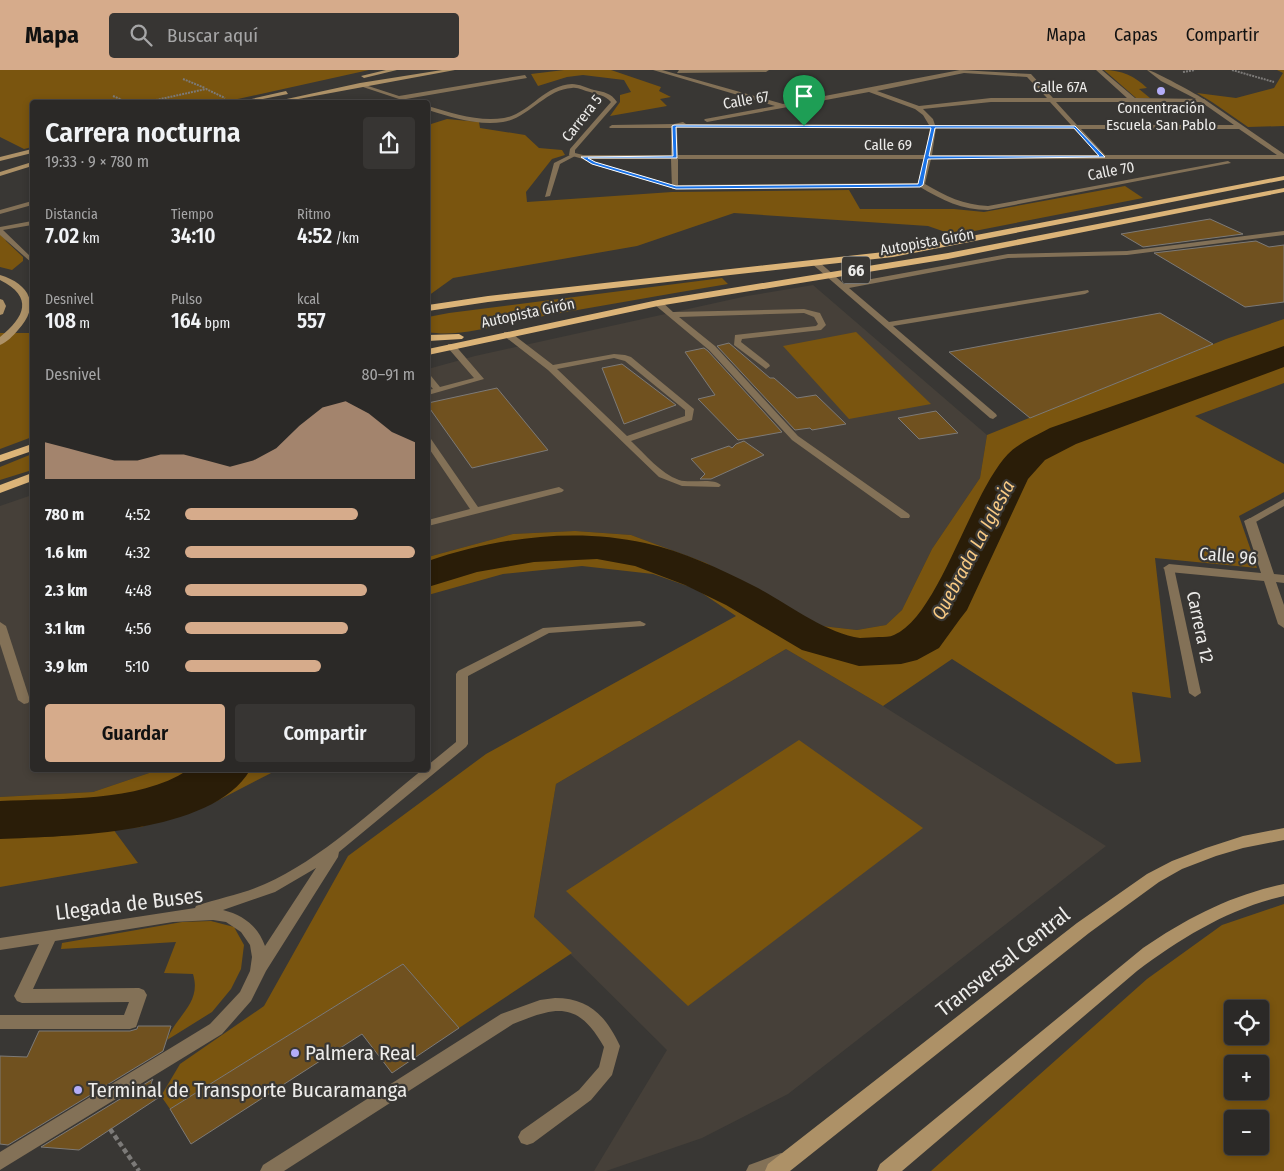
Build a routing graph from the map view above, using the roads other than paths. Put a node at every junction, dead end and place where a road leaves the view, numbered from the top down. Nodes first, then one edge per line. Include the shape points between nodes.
1 (394, 70) edge
2 (452, 70) edge
3 (656, 70) edge
4 (766, 70) edge
5 (941, 70) edge
6 (967, 70) edge
7 (1099, 70) edge
8 (1150, 70) edge
9 (665, 73) junction
10 (525, 77) dead end
11 (360, 85) junction
12 (867, 89) junction
13 (399, 98) junction
14 (251, 100) edge
15 (286, 100) edge
16 (406, 100) edge
17 (1051, 100) junction
18 (1133, 100) junction
19 (1202, 100) junction
20 (785, 106) junction
21 (918, 108) junction
22 (430, 109) edge
23 (674, 126) junction
24 (934, 126) junction
25 (612, 127) dead end
26 (1075, 127) junction
27 (1241, 127) junction
28 (30, 152) edge
29 (574, 155) junction
30 (583, 157) junction
31 (675, 157) junction
32 (926, 157) junction
33 (1103, 157) junction
34 (1260, 157) junction
35 (1284, 157) edge
36 (30, 158) edge
37 (0, 159) edge
38 (30, 165) edge
39 (0, 167) edge
40 (0, 174) edge
41 (1284, 178) edge
42 (920, 185) junction
43 (676, 187) junction
44 (1284, 190) edge
45 (547, 196) dead end
46 (30, 204) edge
47 (0, 212) edge
48 (30, 223) edge
49 (0, 230) edge
50 (1284, 233) edge
51 (30, 259) edge
52 (815, 263) junction
53 (828, 274) junction
54 (0, 277) edge
55 (842, 286) junction
56 (1085, 292) dead end
57 (488, 299) junction
58 (0, 302) edge
59 (658, 302) junction
60 (430, 308) edge
61 (0, 312) edge
62 (430, 314) edge
63 (671, 314) junction
64 (887, 325) junction
65 (507, 334) junction
66 (430, 338) edge
67 (0, 342) edge
68 (450, 346) junction
69 (430, 351) edge
70 (766, 366) dead end
71 (551, 368) junction
72 (430, 380) edge
73 (438, 390) junction
74 (430, 392) edge
75 (993, 416) dead end
76 (625, 440) junction
77 (430, 444) edge
78 (30, 448) edge
79 (0, 459) edge
80 (30, 478) edge
81 (716, 485) dead end
82 (0, 488) edge
83 (559, 490) dead end
84 (1284, 502) edge
85 (476, 511) junction
86 (905, 516) dead end
87 (1250, 521) joint
88 (430, 522) edge
89 (1169, 568) joint
90 (1269, 578) junction
91 (1284, 579) edge
92 (640, 624) dead end
93 (1284, 624) edge
94 (0, 626) edge
95 (1196, 693) dead end
96 (24, 700) dead end
97 (430, 770) edge
98 (428, 772) edge
99 (1284, 834) edge
100 (336, 847) junction
101 (1284, 890) edge
102 (173, 916) junction
103 (50, 935) junction
104 (0, 944) edge
105 (259, 968) junction
106 (0, 1022) edge
107 (527, 1137) dead end
108 (794, 1156) junction
109 (0, 1162) edge
110 (269, 1171) edge
111 (755, 1171) edge
112 (775, 1171) edge
113 (887, 1171) edge

1 - 14 main road
2 - 11 main road
3 - 9 street
4 - 9 street
5 - 6 street
6 - 12 street, Calle 67
6 - 17 street via 1029,75
7 - 18 street
8 - 19 lane
9 - 20 street
10 - 13 street
11 - 13 street
11 - 15 main road
12 - 20 street, Calle 67
12 - 21 street
13 - 16 street
17 - 18 street, Calle 67A
17 - 21 street, Calle 67A via 991,100
17 - 26 street
18 - 19 street, Calle 67A
19 - 27 street
20 - 23 street, Calle 67
21 - 24 street via 927,114
22 - 29 street, Carrera 5 via 459,118 504,120 514,117 548,94 572,86 608,96 614,102 572,150
23 - 24 street
23 - 25 street
23 - 31 street
24 - 26 street
24 - 32 street
26 - 27 street
26 - 33 street
27 - 35 street
28 - 37 main road
29 - 30 street, Carrera 5
29 - 45 lane via 557,163
30 - 31 street, Calle 69
30 - 43 lane via 593,163
31 - 32 street, Calle 69
31 - 43 street
32 - 33 street, Calle 69
32 - 42 street
33 - 34 street, Calle 69
34 - 35 street, Calle 69
34 - 42 street, Calle 70 via 988,208 956,205
36 - 39 main road
38 - 40 main road
41 - 52 highway, Autopista Girón / 66 via 916,250
42 - 43 street
44 - 53 highway, Autopista Girón / 66 via 948,256
46 - 47 lane
48 - 49 lane
49 - 51 lane
50 - 55 lane via 1127,254 1008,256
52 - 53 lane
52 - 57 highway, Autopista Girón / 66
53 - 55 lane
53 - 59 highway, Autopista Girón / 66
54 - 67 main road via 23,291 28,298 28,306 19,325
55 - 64 lane
56 - 64 lane
57 - 60 highway, Autopista Girón / 66
57 - 62 highway
58 - 61 main road
59 - 63 lane
59 - 65 highway, Autopista Girón / 66
63 - 70 lane via 804,311 817,315 822,325 818,328 738,337 737,343
63 - 86 lane via 712,348 796,438
64 - 75 lane
65 - 66 highway
65 - 68 highway, Autopista Girón / 66
65 - 71 lane
68 - 69 highway, Autopista Girón / 66
68 - 73 lane via 480,379
71 - 76 lane
71 - 76 lane via 622,357 690,409 689,418
72 - 73 lane
73 - 74 lane
76 - 81 lane via 672,480
77 - 85 lane
78 - 79 highway
80 - 82 highway
83 - 85 lane
84 - 87 lane
85 - 88 lane
87 - 90 street
89 - 90 street, Calle 96
89 - 95 lane, Carrera 12
90 - 91 street, Calle 96
90 - 93 street
92 - 97 lane via 547,630 462,674 462,744
94 - 96 lane
98 - 100 lane
99 - 108 main road, Transversal Central via 1211,852 1153,878 1083,928
100 - 102 lane via 270,888
100 - 105 lane
101 - 113 main road via 1238,901 1170,938 1131,966
102 - 103 lane, Llegada de Buses
102 - 105 lane, Llegada de Buses via 220,915 244,925 259,950
103 - 104 lane, Llegada de Buses
103 - 106 lane via 22,996 139,996 130,1022
105 - 109 lane, Llegada de Buses via 251,990 216,1029
107 - 110 lane via 585,1095 606,1070 612,1046 603,1028 589,1012 564,1002 538,1006 507,1019
108 - 111 lane
108 - 112 main road, Transversal Central

